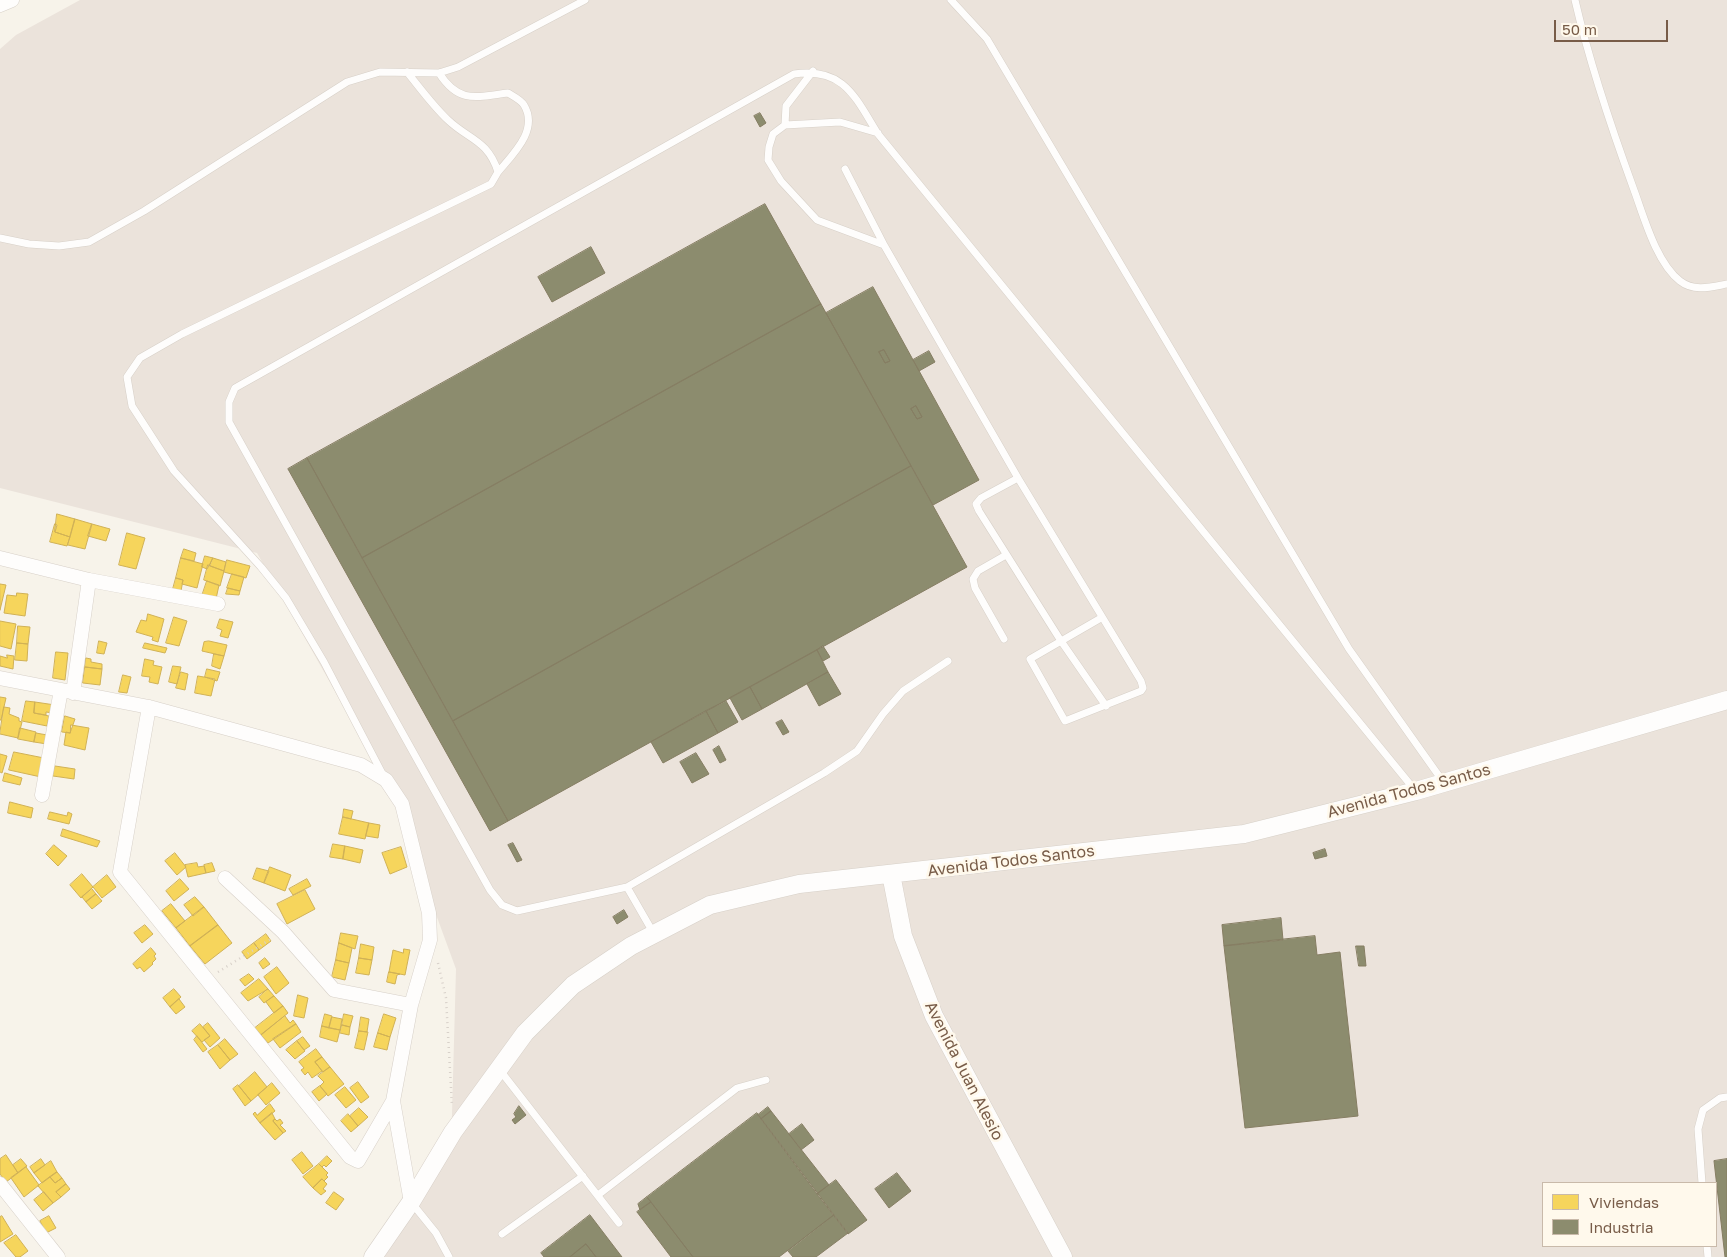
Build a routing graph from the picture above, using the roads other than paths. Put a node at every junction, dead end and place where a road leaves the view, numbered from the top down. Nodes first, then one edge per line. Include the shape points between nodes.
1 (12, 0) edge
2 (585, 0) edge
3 (952, 0) edge
4 (1576, 0) edge
5 (0, 6) edge
6 (407, 72) junction
7 (813, 72) junction
8 (440, 73) junction
9 (785, 125) junction
10 (878, 134) junction
11 (845, 169) dead end
12 (498, 172) junction
13 (0, 238) edge
14 (884, 245) junction
15 (1727, 284) edge
16 (1018, 478) junction
17 (1006, 554) junction
18 (0, 558) edge
19 (89, 580) junction
20 (218, 604) dead end
21 (1101, 618) junction
22 (1004, 639) dead end
23 (1061, 641) junction
24 (948, 661) dead end
25 (0, 678) edge
26 (67, 692) junction
27 (1727, 700) edge
28 (1106, 706) junction
29 (149, 707) junction
30 (386, 780) junction
31 (1444, 783) junction
32 (1416, 791) junction
33 (42, 795) dead end
34 (891, 874) junction
35 (225, 878) dead end
36 (627, 887) junction
37 (654, 934) junction
38 (411, 1005) junction
39 (499, 1069) junction
40 (766, 1080) dead end
41 (1727, 1097) edge
42 (393, 1101) junction
43 (583, 1176) junction
44 (1702, 1182) edge
45 (0, 1184) edge
46 (598, 1195) junction
47 (410, 1202) junction
48 (619, 1223) dead end
49 (502, 1234) dead end
50 (58, 1257) edge
51 (373, 1257) edge
52 (449, 1257) edge
53 (1063, 1257) edge

1 - 5 street
2 - 8 lane via 458,68
3 - 31 lane via 987,39 1349,649
4 - 15 lane via 1606,112 1651,237 1666,266 1680,282 1703,289
6 - 8 lane
6 - 12 lane via 448,121 484,145 494,158
6 - 13 lane via 380,72 347,82 144,211 89,242 59,246
7 - 9 lane via 786,106
7 - 10 lane via 829,76 850,89
7 - 36 lane via 794,74 235,388 229,402 229,422 490,890 502,905 517,911
8 - 12 lane via 449,89 463,95 477,97 508,93 524,104 528,118 524,142
9 - 10 lane via 840,122
9 - 14 lane via 774,134 768,147 768,160 780,181 817,220
10 - 32 lane
11 - 14 lane
12 - 30 lane via 491,184 182,334 140,358 127,377 132,406 174,471 286,598
14 - 16 lane
16 - 17 lane via 976,504
16 - 21 lane
17 - 22 lane via 978,572 973,579
17 - 23 lane
18 - 19 street
19 - 20 street
19 - 26 street
21 - 23 lane
21 - 28 lane via 1144,688
23 - 28 lane
23 - 28 lane via 1030,659 1063,718 1069,721
24 - 36 lane via 903,691 857,751 824,774
25 - 26 street
26 - 29 street
26 - 33 street
27 - 31 street, Avenida Todos Santos
29 - 30 street via 361,765
29 - 42 street via 120,872 350,1157 358,1161
30 - 38 street via 402,804 429,913 430,940
31 - 32 street, Avenida Todos Santos
32 - 34 street, Avenida Todos Santos via 1244,834
34 - 37 street, Avenida Todos Santos via 799,884 710,905
34 - 53 street, Avenida Juan Alesio via 903,936 934,1016
35 - 38 street via 283,932 334,990
36 - 37 lane
37 - 39 street, Avenida Todos Santos via 573,986 525,1033
38 - 42 street
39 - 43 lane
39 - 47 street, Avenida Todos Santos via 453,1132
40 - 46 lane via 737,1088
41 - 44 lane via 1703,1110 1698,1129
42 - 47 street
43 - 46 lane
43 - 49 lane
45 - 50 street
46 - 48 lane
47 - 51 street, Avenida Todos Santos
47 - 52 lane via 436,1233

